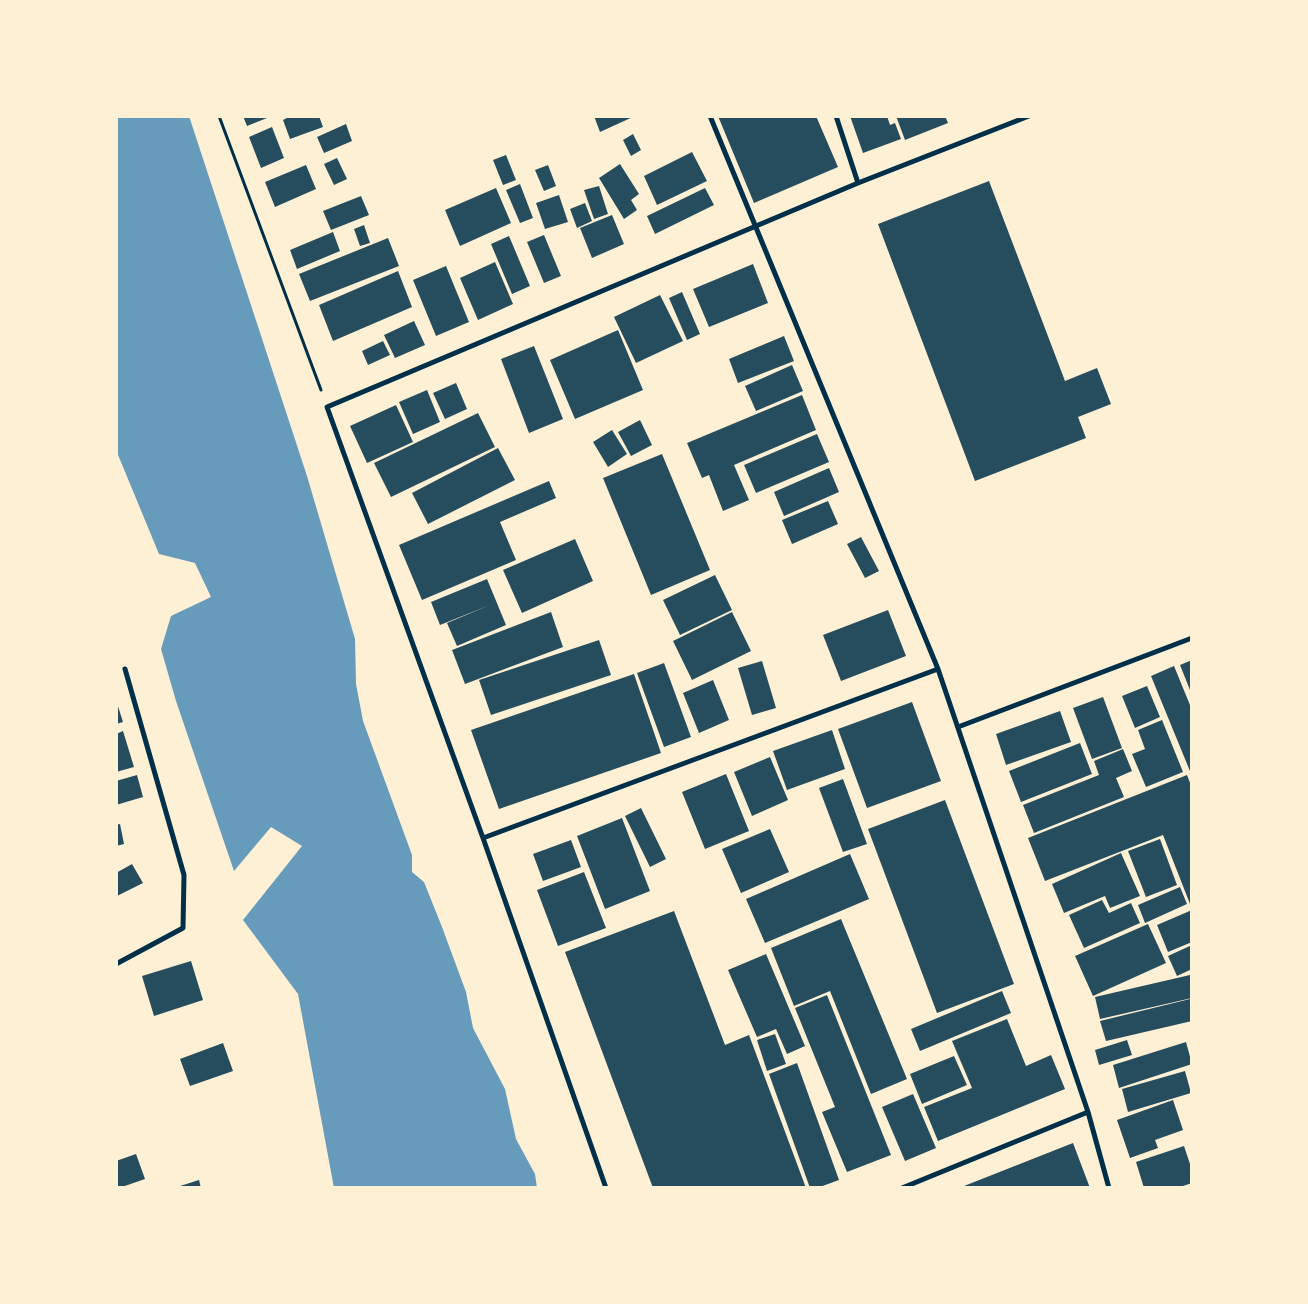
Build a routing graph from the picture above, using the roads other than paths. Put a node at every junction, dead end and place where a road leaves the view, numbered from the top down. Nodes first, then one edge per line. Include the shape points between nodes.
1 (710, 116) edge
2 (836, 116) edge
3 (1029, 116) edge
4 (858, 183) junction
5 (757, 227) junction
6 (1192, 638) edge
7 (125, 669) dead end
8 (938, 669) junction
9 (958, 727) junction
10 (483, 838) junction
11 (116, 964) edge
12 (1088, 1112) junction
13 (606, 1188) edge
14 (902, 1188) edge
15 (1109, 1188) edge

1 - 5 street
2 - 4 street
3 - 4 street
4 - 5 street
5 - 8 street
5 - 10 street via 328,407
6 - 9 street
7 - 11 street via 184,875 183,928
8 - 9 street
8 - 10 street
9 - 12 street
10 - 13 street
12 - 14 street
12 - 15 street

